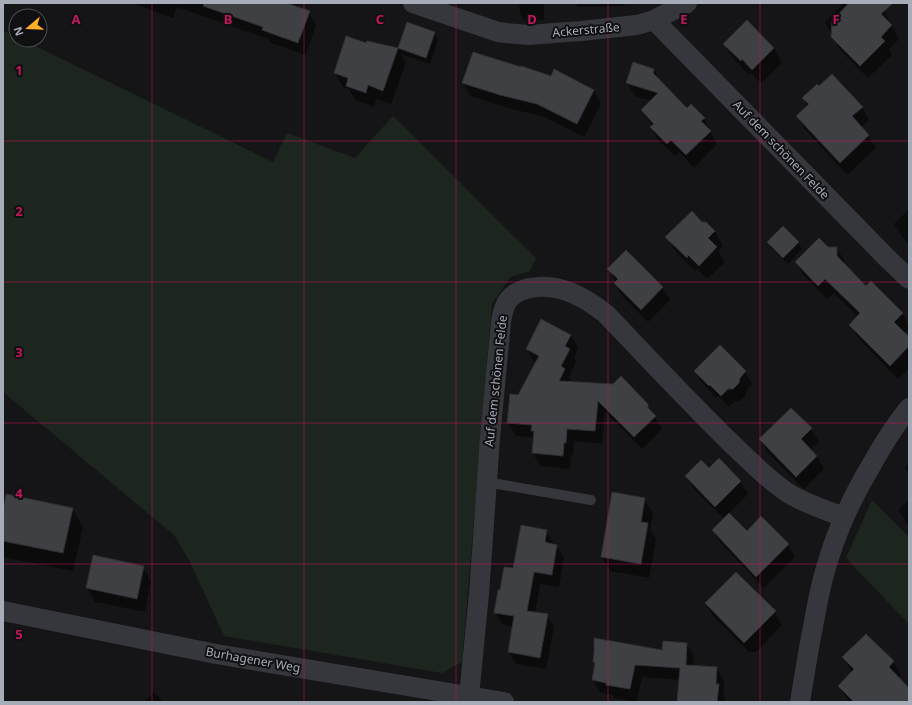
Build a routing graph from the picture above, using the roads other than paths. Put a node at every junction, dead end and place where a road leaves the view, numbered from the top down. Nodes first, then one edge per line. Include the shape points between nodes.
1 (413, 3) edge
2 (687, 3) edge
3 (654, 20) junction
4 (909, 279) edge
5 (909, 408) edge
6 (486, 482) junction
7 (591, 500) dead end
8 (844, 517) junction
9 (3, 611) edge
10 (469, 696) junction
11 (504, 702) edge
12 (800, 702) edge

1 - 3 street, Ackerstraße via 488,29 512,34 619,28
2 - 3 street, Ackerstraße
3 - 4 street, Auf dem schönen Felde
5 - 8 street via 887,437
6 - 7 lane
6 - 8 street, Auf dem schönen Felde via 503,309 514,294 524,289 542,286 570,292 595,305 765,475 788,493 813,506
6 - 10 street, Auf dem schönen Felde
8 - 12 street via 828,559 818,597
9 - 10 street, Burhagener Weg via 216,654
10 - 11 street, Burhagener Weg

